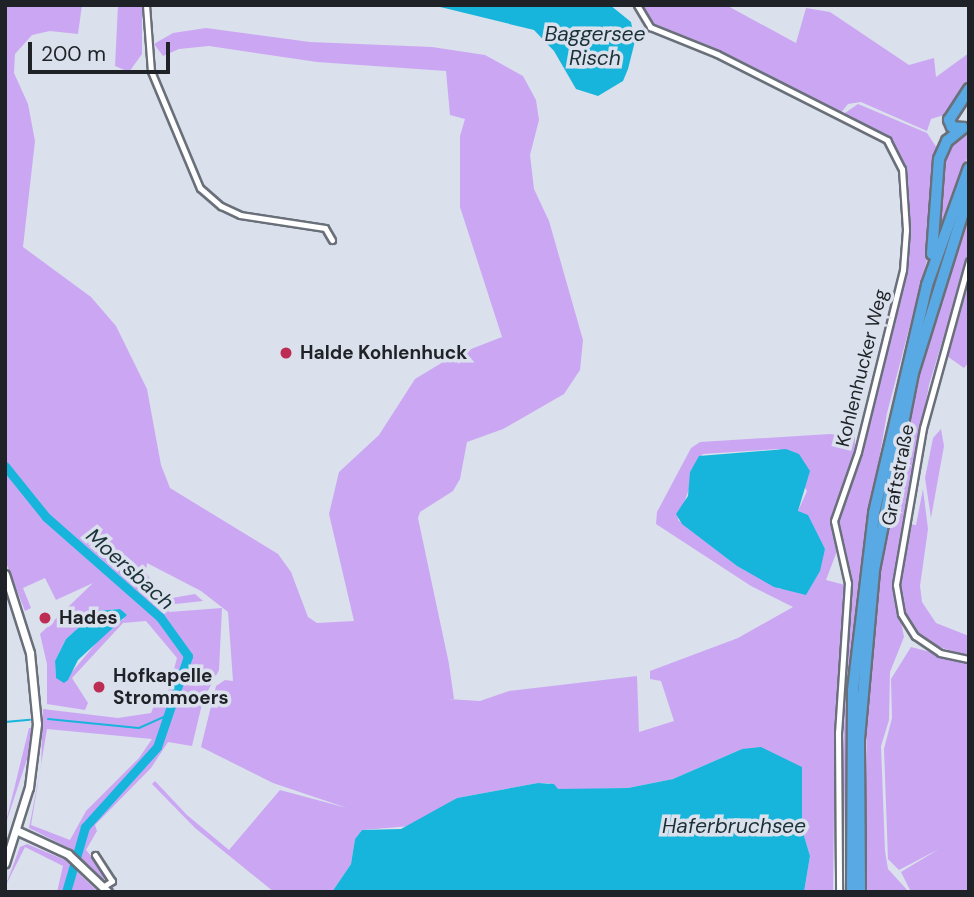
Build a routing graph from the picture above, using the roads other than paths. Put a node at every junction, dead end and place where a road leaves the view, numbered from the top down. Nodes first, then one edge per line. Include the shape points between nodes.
1 (146, 5) edge
2 (637, 5) edge
3 (969, 89) edge
4 (966, 127) edge
5 (969, 168) edge
6 (969, 193) edge
7 (332, 240) dead end
8 (969, 261) edge
9 (922, 305) junction
10 (5, 575) edge
11 (969, 659) edge
12 (18, 831) junction
13 (95, 855) dead end
14 (5, 863) edge
15 (106, 889) edge
16 (839, 892) edge
17 (852, 892) edge
18 (860, 892) edge

1 - 7 street via 151,71 200,188 240,215 319,226 330,230
2 - 16 street, Kohlenhucker Weg via 650,27 716,54 887,140 902,169 903,270 858,452 834,521 848,583 838,732
3 - 4 highway via 949,120 952,127
4 - 9 highway via 947,141 939,159 934,246
5 - 9 highway
6 - 18 highway via 913,373 874,570 859,740
8 - 11 street, Graftstraße via 923,428 896,585 901,614 915,636 940,653
9 - 17 highway via 890,431 864,582 851,738
10 - 12 main road via 27,642 37,707 33,767
12 - 14 main road
12 - 15 main road via 68,854
13 - 15 street via 112,881

